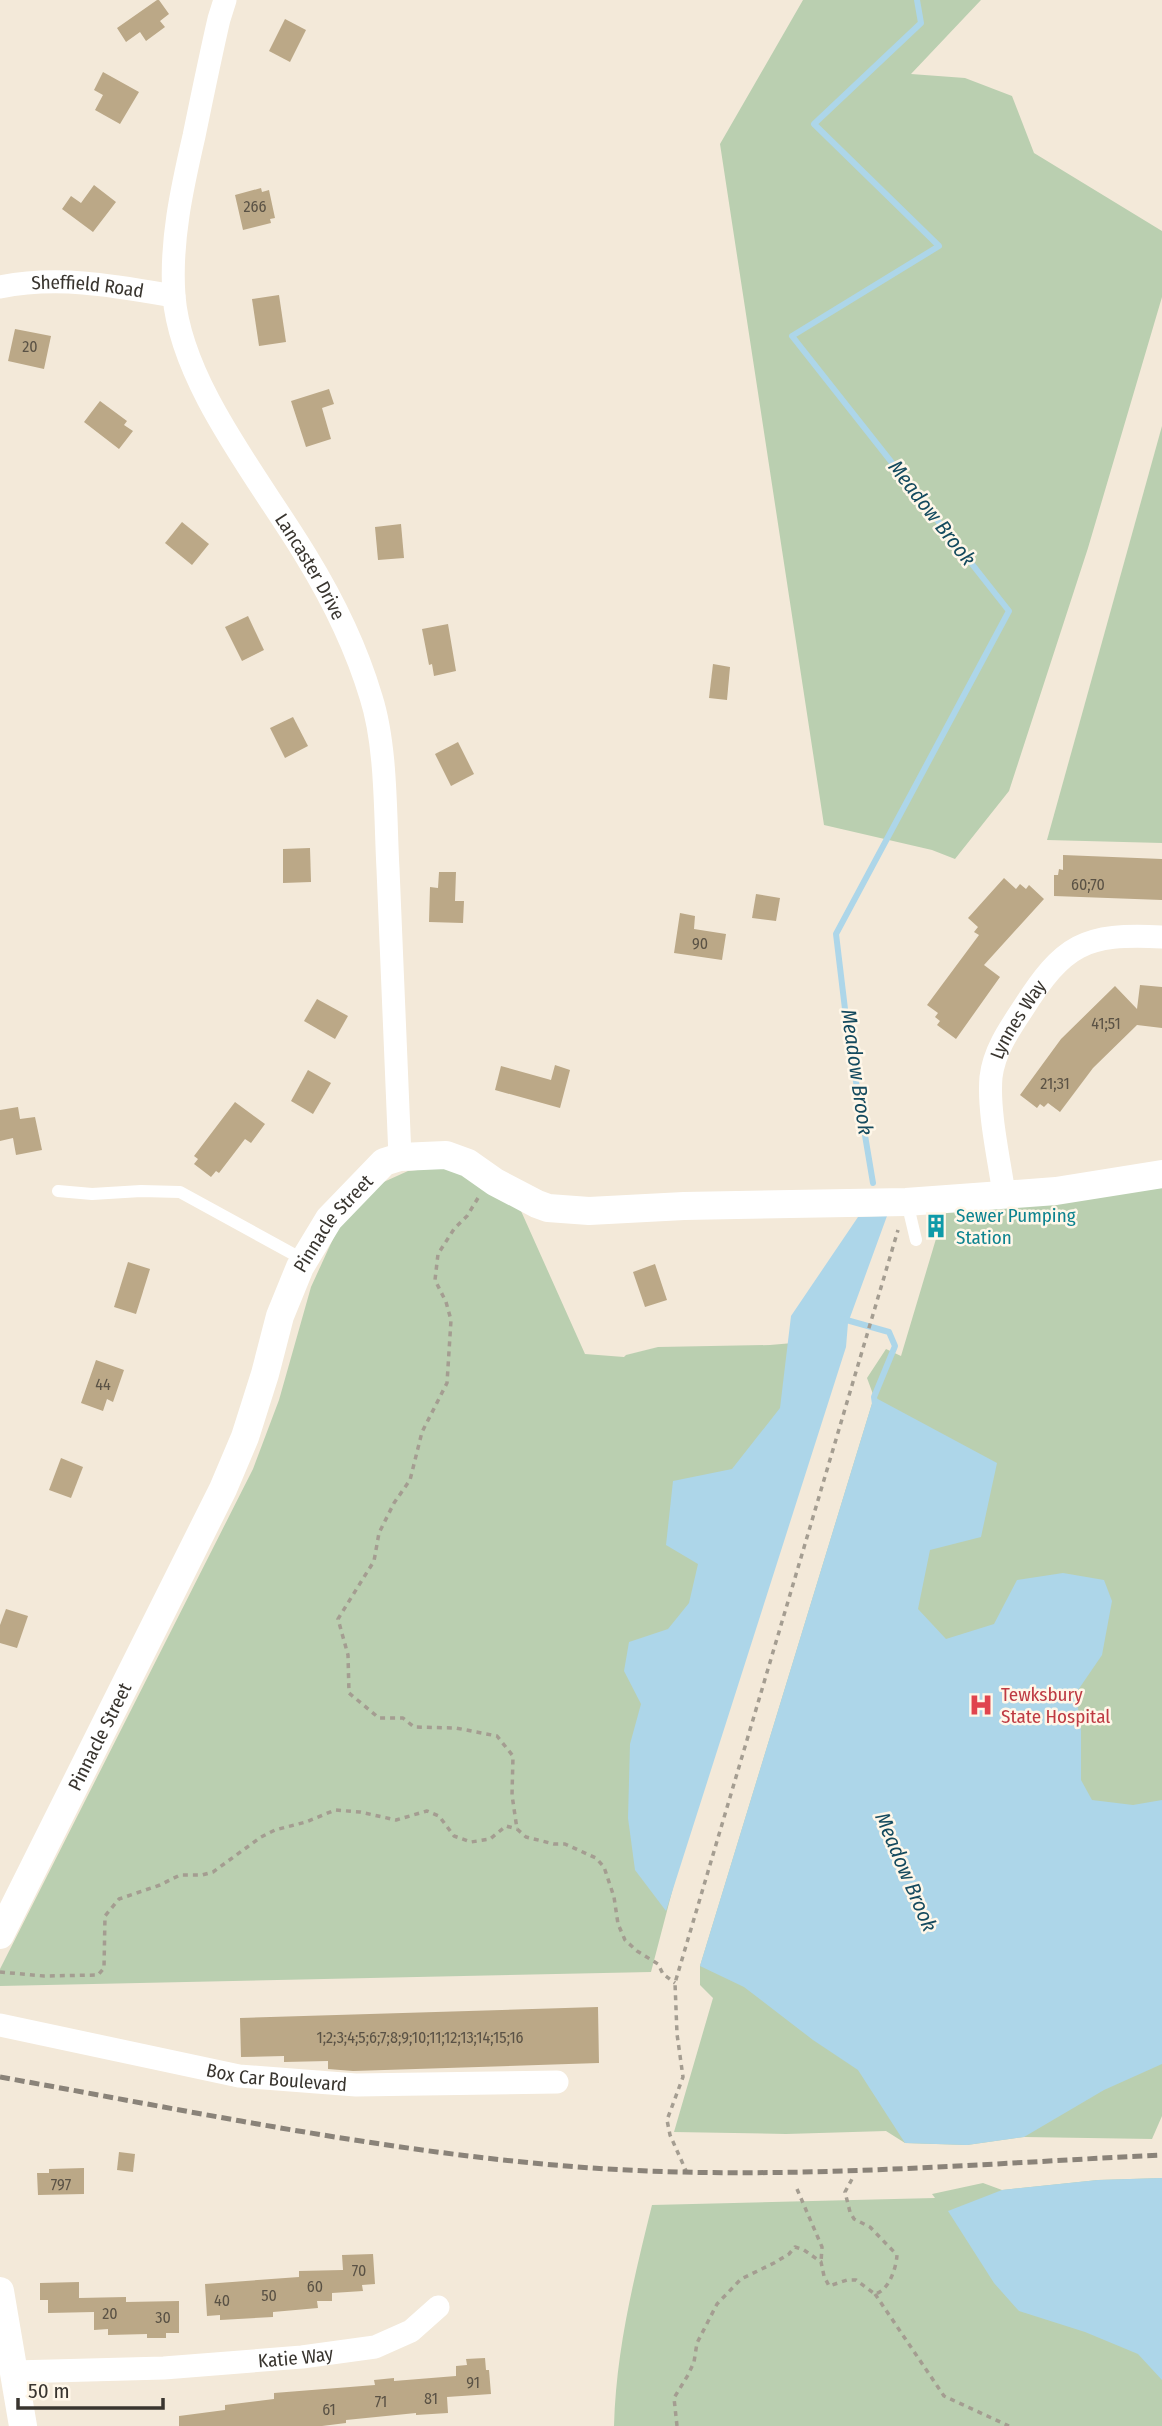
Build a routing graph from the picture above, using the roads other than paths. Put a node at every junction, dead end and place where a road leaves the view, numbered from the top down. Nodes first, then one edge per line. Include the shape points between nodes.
1 (225, 0) edge
2 (0, 288) edge
3 (174, 296) junction
4 (1162, 937) edge
5 (400, 1157) junction
6 (1162, 1174) edge
7 (58, 1191) dead end
8 (1004, 1194) junction
9 (906, 1202) junction
10 (916, 1240) dead end
11 (304, 1260) junction
12 (0, 1936) edge
13 (0, 2025) edge
14 (557, 2082) dead end
15 (0, 2291) edge
16 (438, 2307) dead end
17 (8, 2359) edge
18 (23, 2426) edge

1 - 3 street, Lancaster Drive via 180,195
2 - 3 street, Sheffield Road via 31,282 76,282
3 - 5 street, Lancaster Drive via 186,348 201,382 307,558 354,646 372,700 380,740 385,820
4 - 8 street, Lynnes Way via 1107,937 1073,950 1045,974 1007,1032 994,1065 991,1089
5 - 9 street, Pinnacle Street via 446,1155 548,1208 589,1211
5 - 11 street, Pinnacle Street via 384,1161 366,1178 330,1219
6 - 8 street, Pinnacle Street via 1056,1191
7 - 11 lane via 180,1192
8 - 9 street, Pinnacle Street
9 - 10 lane
11 - 12 street, Pinnacle Street via 280,1316 245,1437 223,1489
13 - 14 street, Box Car Boulevard via 239,2076 356,2085
15 - 17 street
16 - 17 street, Katie Way via 411,2331 375,2347 290,2358 164,2368
17 - 18 street

